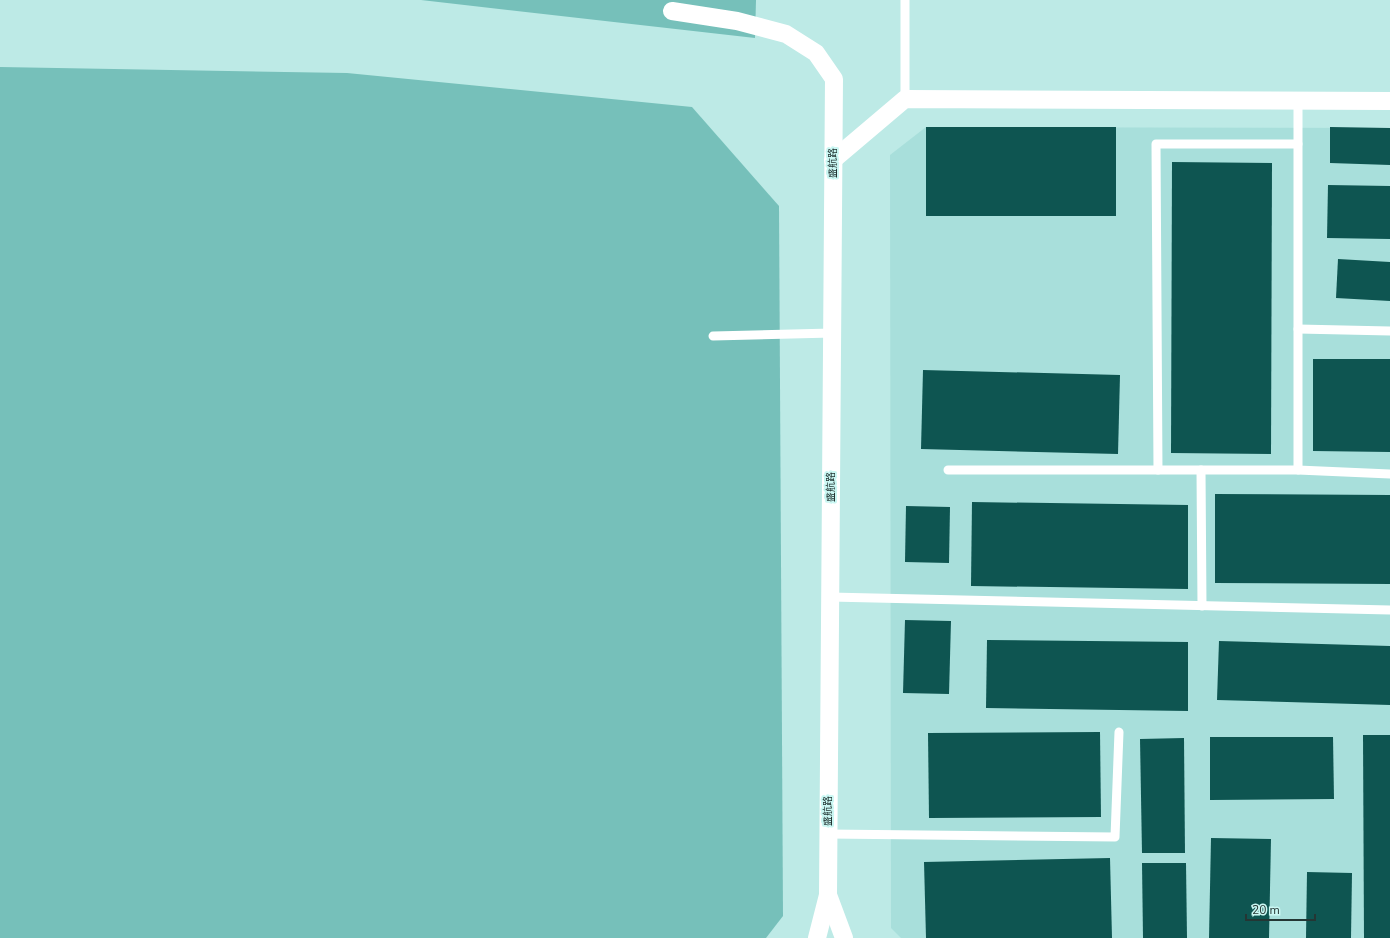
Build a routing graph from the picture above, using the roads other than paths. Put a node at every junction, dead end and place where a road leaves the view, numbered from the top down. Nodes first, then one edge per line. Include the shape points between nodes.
1 (905, 0) edge
2 (672, 11) dead end
3 (905, 99) junction
4 (1298, 100) junction
5 (1390, 101) edge
6 (1298, 144) junction
7 (833, 160) junction
8 (1298, 329) junction
9 (1390, 331) edge
10 (832, 333) junction
11 (713, 336) dead end
12 (948, 470) dead end
13 (1158, 470) junction
14 (1201, 470) junction
15 (1298, 470) junction
16 (1390, 474) edge
17 (830, 597) junction
18 (1202, 606) junction
19 (1390, 610) edge
20 (1119, 732) dead end
21 (828, 834) junction
22 (828, 895) junction
23 (817, 938) edge
24 (844, 938) edge

1 - 3 lane
2 - 7 street, 盛航路 via 736,21 786,34 816,53 834,79
3 - 4 street
3 - 7 street
4 - 5 street
4 - 6 lane
6 - 8 lane
6 - 13 lane via 1156,144
7 - 10 street, 盛航路
8 - 9 lane
8 - 15 lane
10 - 11 lane
10 - 17 street, 盛航路
12 - 13 lane
13 - 14 lane
14 - 15 lane
14 - 18 lane
15 - 16 lane
17 - 18 lane
17 - 21 street, 盛航路
18 - 19 lane
20 - 21 lane via 1114,837
21 - 22 street, 盛航路
22 - 23 street
22 - 24 street

